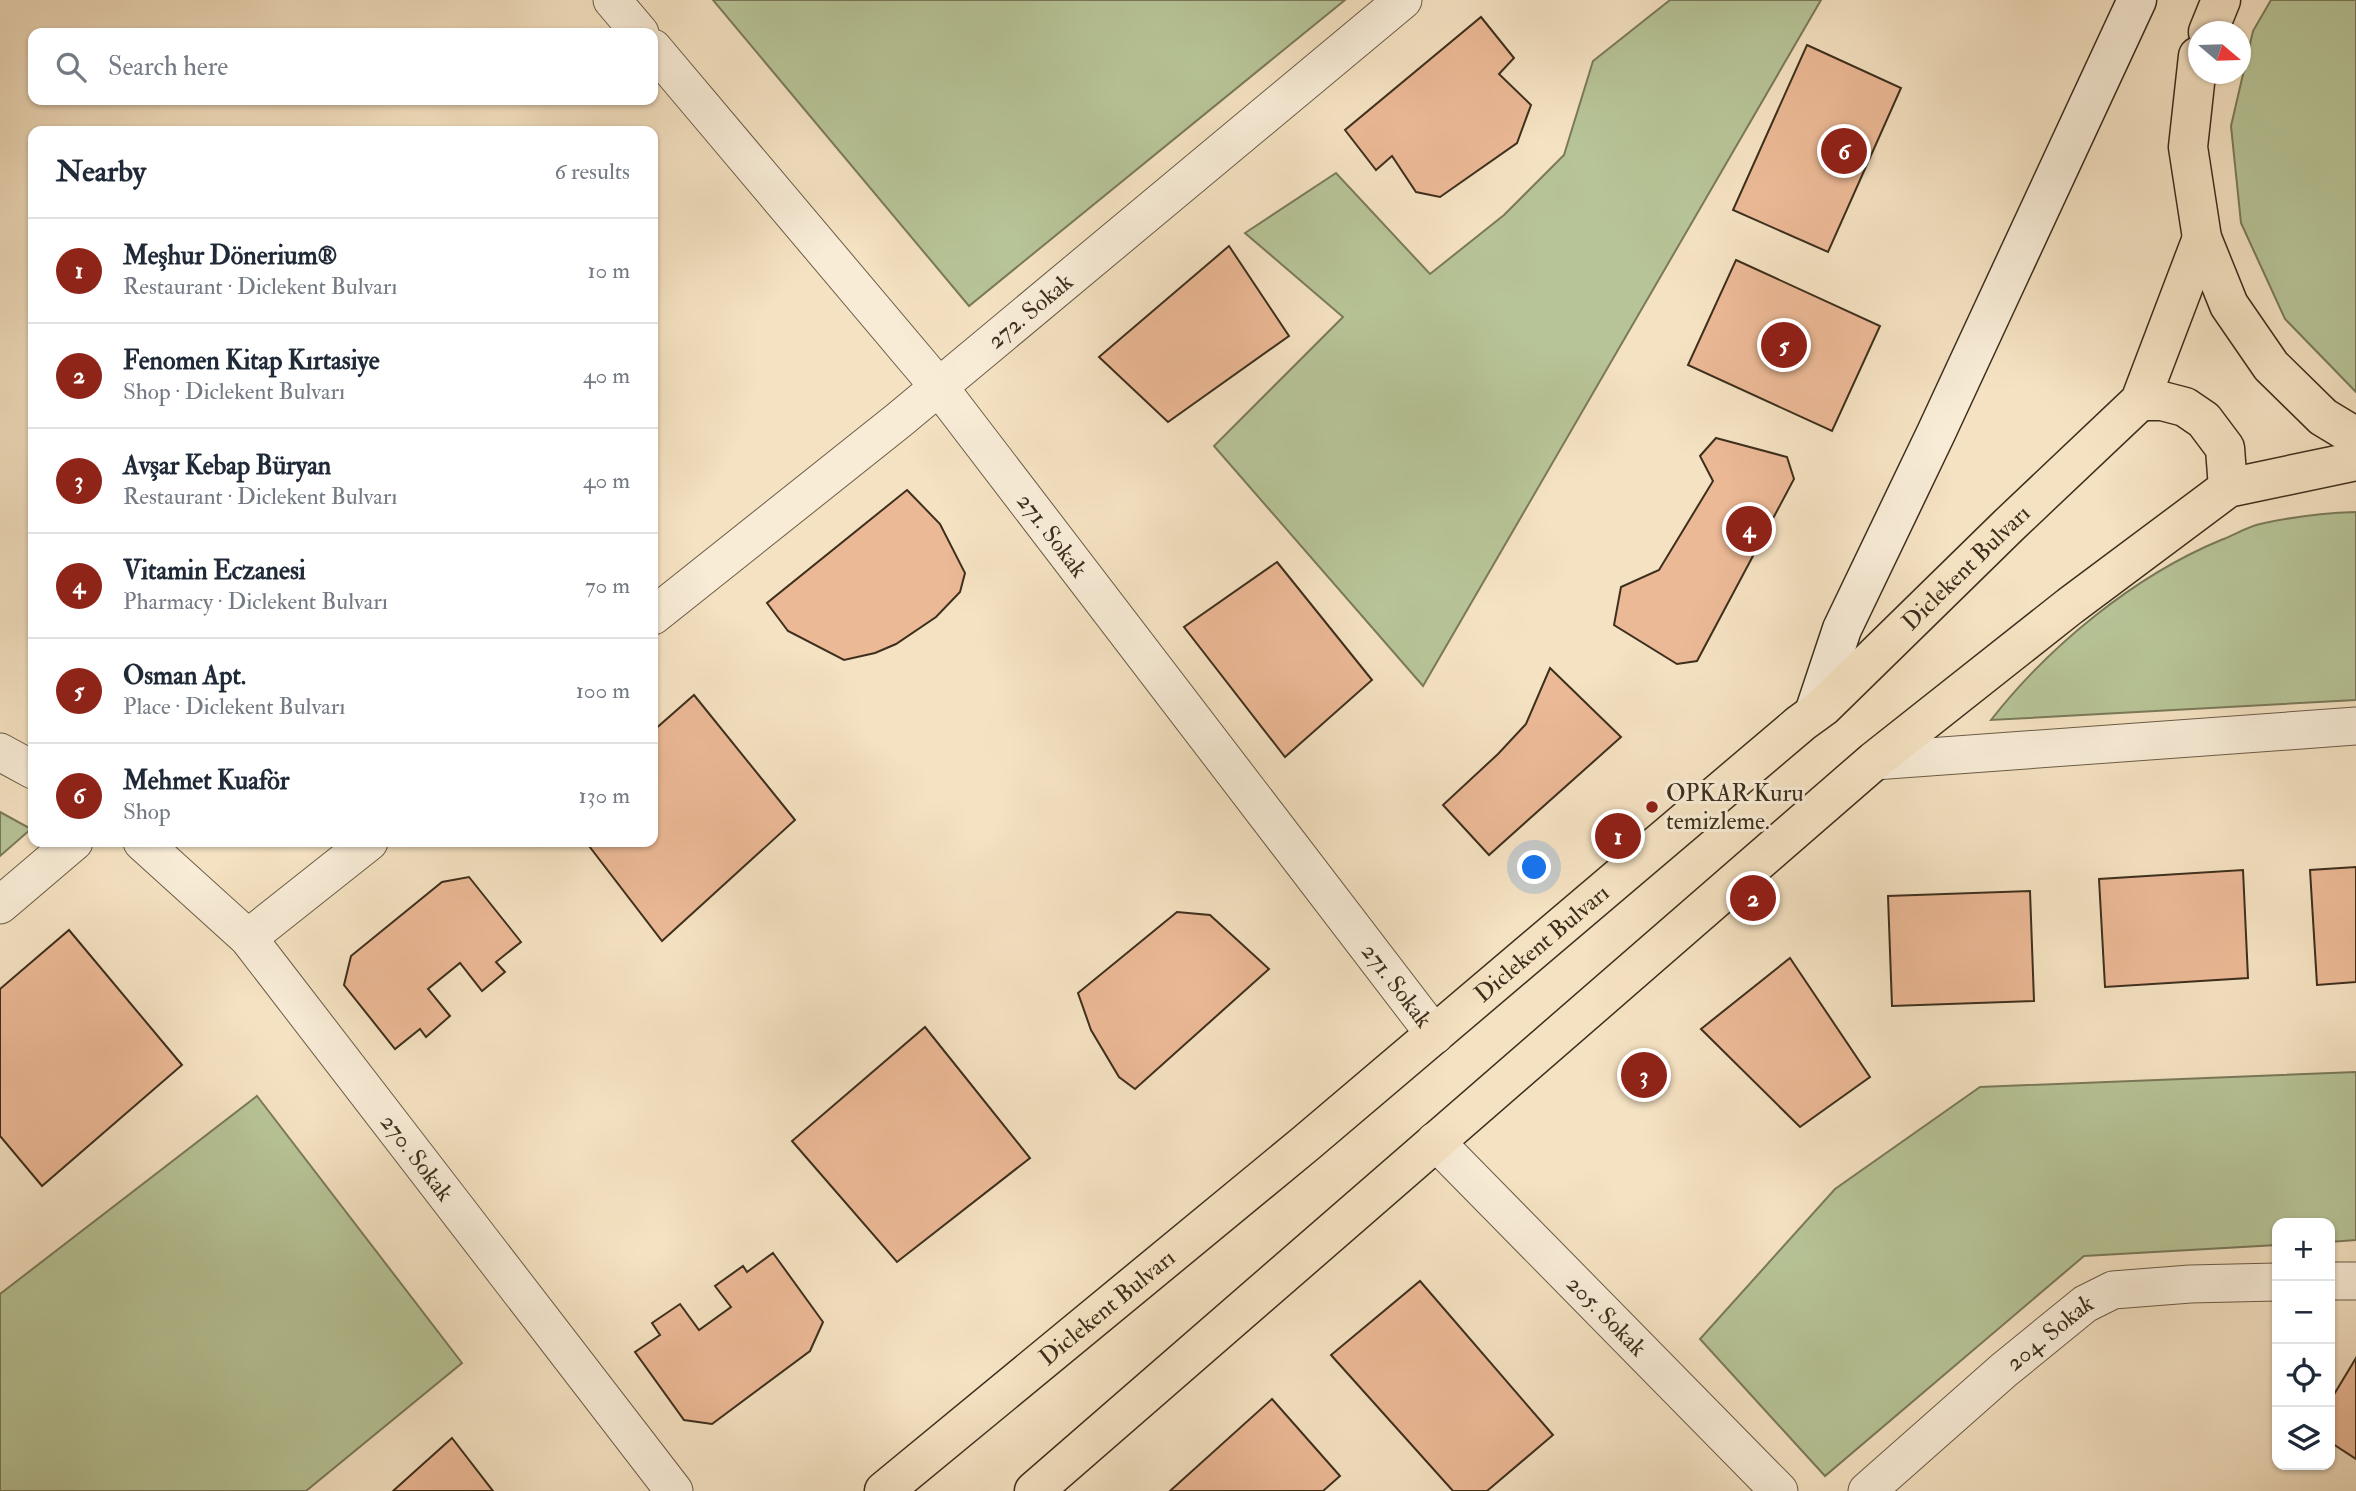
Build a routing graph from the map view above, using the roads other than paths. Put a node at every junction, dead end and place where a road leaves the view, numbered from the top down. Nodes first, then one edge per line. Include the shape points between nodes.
1 (612, 0) edge
2 (1403, 0) edge
3 (2137, 0) edge
4 (2221, 0) edge
5 (2212, 21) edge
6 (636, 28) edge
7 (658, 54) edge
8 (2196, 84) edge
9 (2202, 238) junction
10 (939, 387) junction
11 (2140, 401) junction
12 (2356, 437) edge
13 (2356, 461) edge
14 (2228, 488) junction
15 (658, 612) edge
16 (1814, 713) junction
17 (2356, 726) edge
18 (0, 752) edge
19 (1874, 761) junction
20 (28, 767) edge
21 (68, 847) edge
22 (148, 847) edge
23 (363, 847) edge
24 (0, 905) edge
25 (248, 938) junction
26 (1435, 1035) junction
27 (1435, 1141) junction
28 (2356, 1280) edge
29 (2335, 1281) edge
30 (2272, 1282) edge
31 (674, 1491) edge
32 (884, 1491) edge
33 (1034, 1491) edge
34 (1779, 1491) edge
35 (1867, 1491) edge

1 - 6 street
2 - 10 street, 272. Sokak
3 - 16 main road via 1842,629
4 - 5 main road
7 - 10 street, 271. Sokak
8 - 9 main road via 2188,148
9 - 11 main road, Diclekent Bulvarı
9 - 12 main road via 2229,305 2270,366 2323,416
10 - 15 street, 272. Sokak
10 - 26 street, 271. Sokak
11 - 14 main road via 2185,407 2204,420 2225,448
11 - 16 main road, Diclekent Bulvarı
13 - 14 main road
14 - 19 main road
16 - 26 main road, Diclekent Bulvarı
17 - 19 street
18 - 20 street
19 - 27 main road
21 - 24 street
22 - 25 street, 270. Sokak
23 - 25 street
25 - 31 street, 270. Sokak
26 - 32 main road, Diclekent Bulvarı
27 - 33 main road
27 - 34 street, 205. Sokak
28 - 29 street
30 - 35 street, 204. Sokak via 2113,1290 2085,1304

